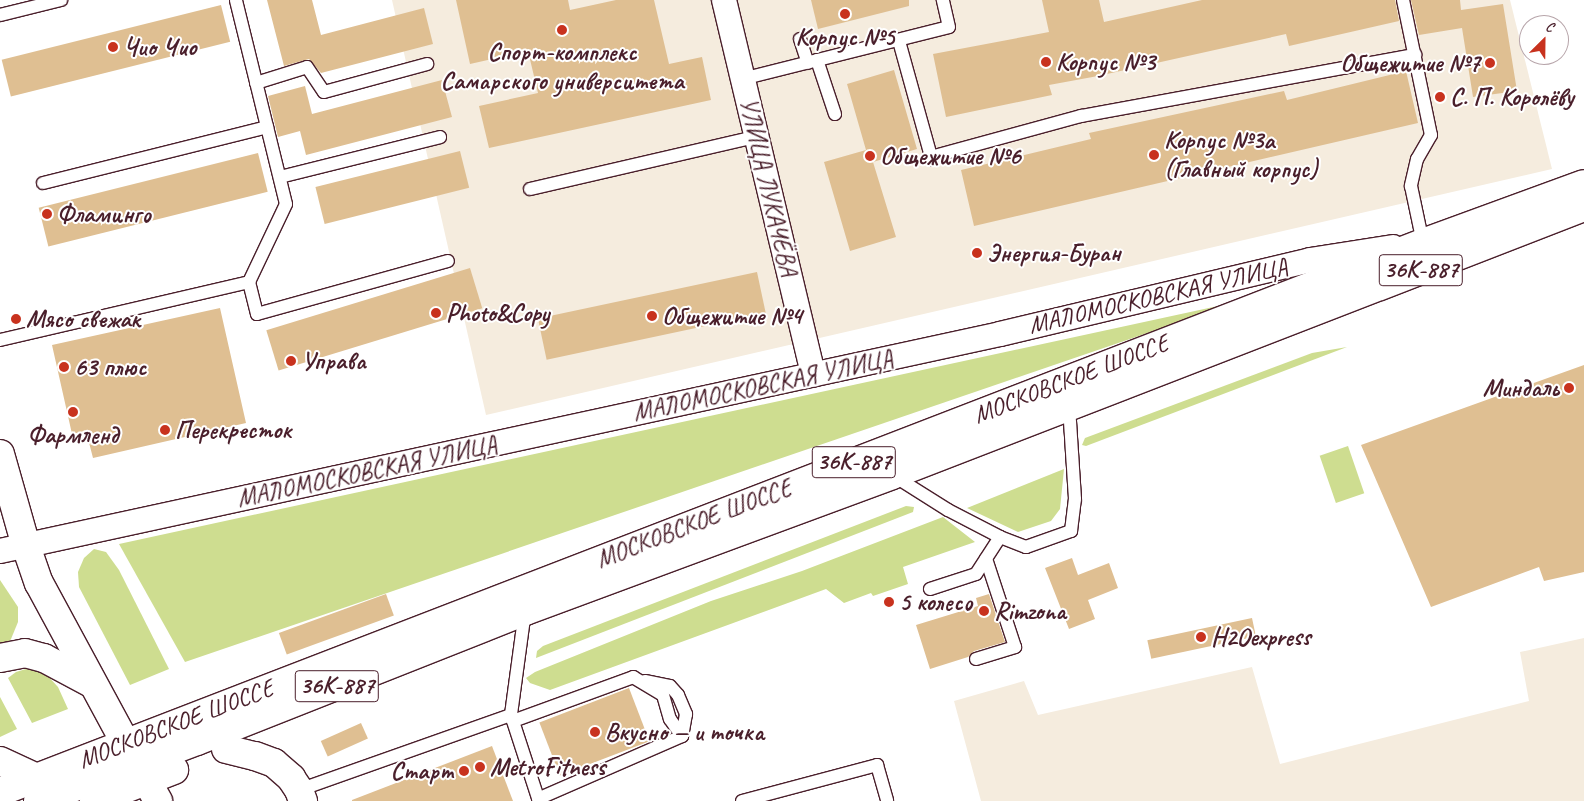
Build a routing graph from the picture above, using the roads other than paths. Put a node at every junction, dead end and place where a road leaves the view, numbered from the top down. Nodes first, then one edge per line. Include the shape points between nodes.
1 (61, 0) edge
2 (236, 0) edge
3 (724, 0) edge
4 (943, 0) edge
5 (1403, 0) edge
6 (0, 15) edge
7 (800, 40) dead end
8 (899, 41) junction
9 (1415, 55) junction
10 (813, 62) junction
11 (427, 64) dead end
12 (742, 79) junction
13 (256, 83) junction
14 (835, 114) dead end
15 (267, 127) junction
16 (440, 137) dead end
17 (756, 137) junction
18 (280, 177) junction
19 (43, 183) dead end
20 (1584, 184) edge
21 (530, 189) dead end
22 (1584, 207) edge
23 (1584, 227) edge
24 (1528, 229) junction
25 (1423, 243) junction
26 (448, 261) dead end
27 (249, 282) junction
28 (0, 340) edge
29 (812, 375) junction
30 (1070, 415) junction
31 (0, 454) edge
32 (902, 481) junction
33 (1000, 537) junction
34 (13, 549) edge
35 (986, 559) junction
36 (930, 589) dead end
37 (524, 621) junction
38 (0, 658) edge
39 (976, 659) dead end
40 (92, 684) junction
41 (512, 718) junction
42 (197, 741) junction
43 (226, 748) junction
44 (0, 761) edge
45 (142, 773) edge
46 (38, 789) edge
47 (0, 792) edge
48 (83, 794) edge
49 (301, 795) edge
50 (538, 800) edge
51 (742, 801) edge
52 (887, 801) edge

1 - 6 lane
2 - 13 lane
3 - 12 street, УЛИЦА ЛУКАЧЁВА
4 - 8 lane via 949,27
5 - 9 lane
7 - 10 lane
8 - 9 lane via 932,158 1081,116
8 - 10 lane
9 - 25 lane via 1431,135 1417,159 1411,186
10 - 12 lane
10 - 14 lane
11 - 13 lane via 324,92 307,68
12 - 17 street, УЛИЦА ЛУКАЧЁВА
13 - 15 lane
15 - 18 lane
15 - 19 lane
16 - 18 lane
17 - 21 lane
17 - 29 street, УЛИЦА ЛУКАЧЁВА
18 - 27 lane via 286,204
20 - 25 main road, МОСКОВСКОЕ ШОССЕ / 36К-887
22 - 24 main road, МОСКОВСКОЕ ШОССЕ / 36К-887
23 - 30 main road, МОСКОВСКОЕ ШОССЕ / 36К-887 via 1343,321
24 - 25 street, МАЛОМОСКОВСКАЯ УЛИЦА
24 - 30 main road, МОСКОВСКОЕ ШОССЕ / 36К-887
25 - 29 street, МАЛОМОСКОВСКАЯ УЛИЦА via 1310,260
25 - 45 main road, МОСКОВСКОЕ ШОССЕ / 36К-887
26 - 27 lane via 257,314
27 - 28 lane
29 - 34 street, МАЛОМОСКОВСКАЯ УЛИЦА
30 - 32 main road, МОСКОВСКОЕ ШОССЕ / 36К-887
30 - 33 lane via 1075,499 1071,531 1026,547
31 - 34 main road
32 - 33 lane
32 - 37 main road, МОСКОВСКОЕ ШОССЕ / 36К-887
33 - 35 lane
34 - 40 main road via 39,583
35 - 36 lane via 976,574
35 - 39 lane via 1015,646
37 - 41 lane
37 - 42 main road, МОСКОВСКОЕ ШОССЕ / 36К-887
37 - 43 main road, МОСКОВСКОЕ ШОССЕ / 36К-887
38 - 40 main road via 25,653 44,658
40 - 45 main road
41 - 49 lane
41 - 50 lane
41 - 50 lane via 633,677 662,695 670,719 682,736
42 - 43 main road
42 - 45 main road, МОСКОВСКОЕ ШОССЕ / 36К-887
43 - 45 main road, МОСКОВСКОЕ ШОССЕ / 36К-887
43 - 49 main road via 274,763 285,771
44 - 46 main road
45 - 46 main road, МОСКОВСКОЕ ШОССЕ / 36К-887
45 - 48 main road, МОСКОВСКОЕ ШОССЕ / 36К-887
46 - 47 main road, МОСКОВСКОЕ ШОССЕ / 36К-887
46 - 48 main road, МОСКОВСКОЕ ШОССЕ / 36К-887
51 - 52 lane via 877,765

